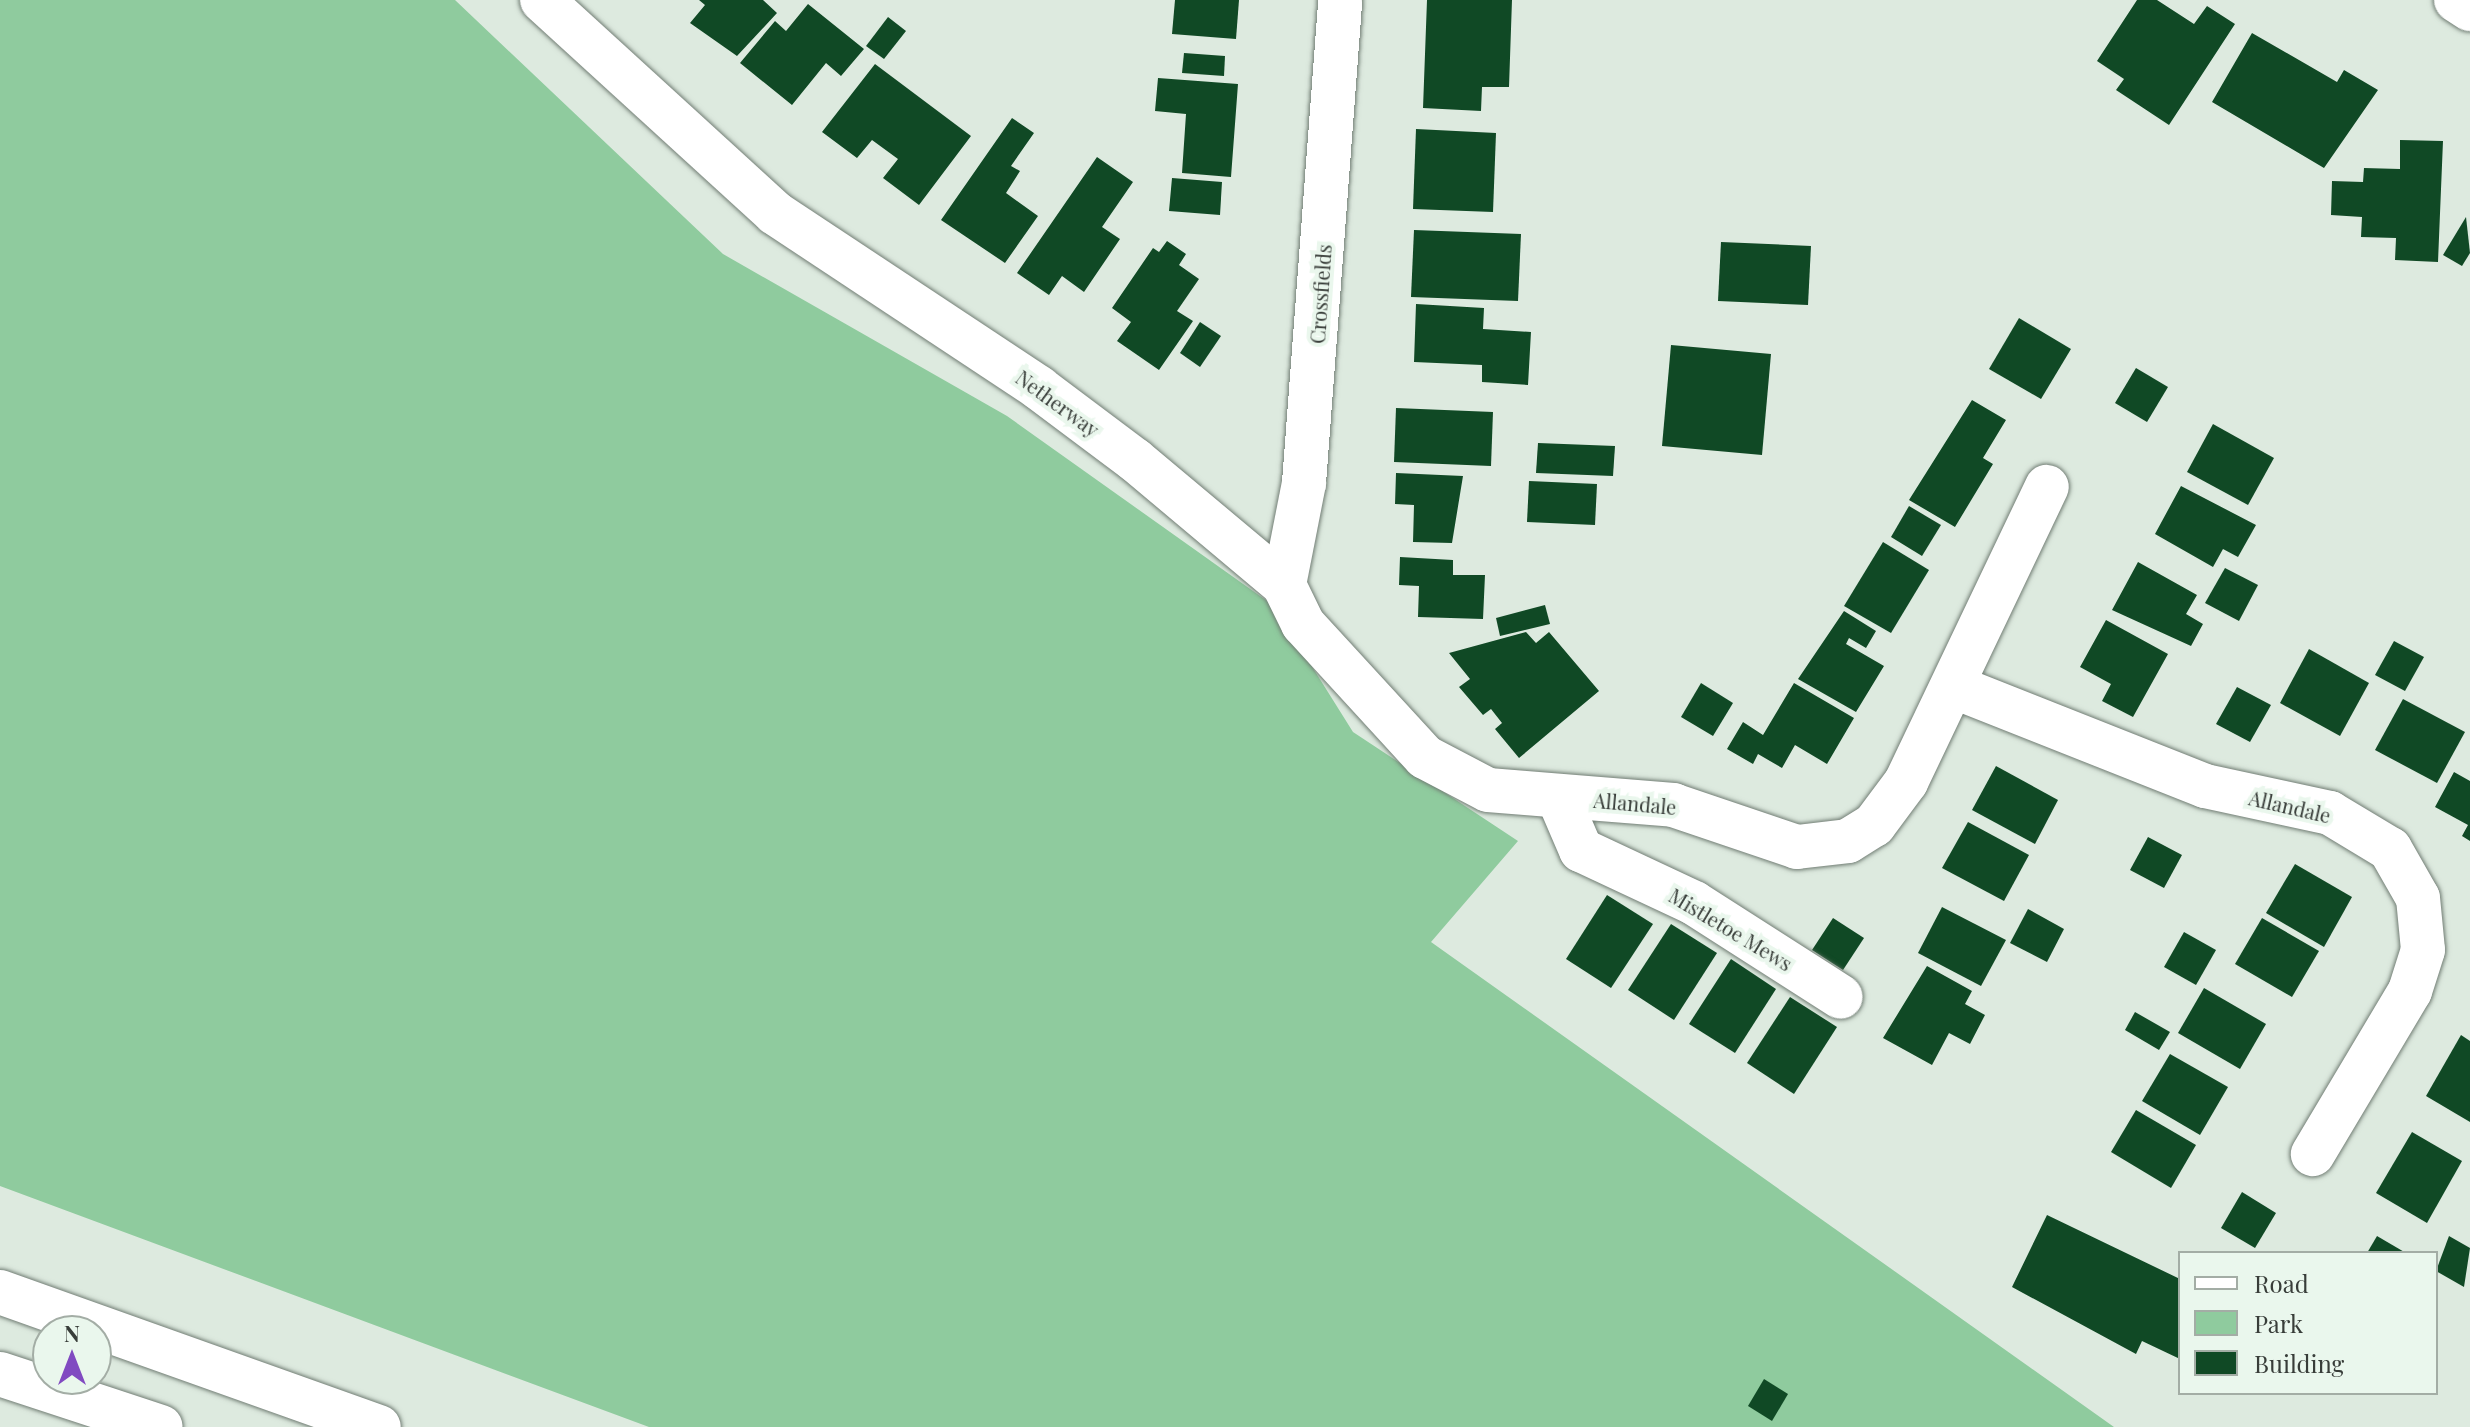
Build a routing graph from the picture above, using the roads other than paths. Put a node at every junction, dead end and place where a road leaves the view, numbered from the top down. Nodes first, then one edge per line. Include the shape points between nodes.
1 (542, 0) edge
2 (1340, 0) edge
3 (2456, 0) edge
4 (2470, 9) edge
5 (2047, 487) dead end
6 (1284, 585) junction
7 (1955, 687) junction
8 (1559, 799) junction
9 (1841, 997) dead end
10 (2313, 1154) dead end
11 (0, 1292) edge
12 (0, 1374) edge
13 (161, 1427) edge
14 (379, 1427) edge

1 - 6 main road, Netherway via 775,213 1039,388
2 - 6 main road, Crossfields via 1304,483
3 - 4 main road
5 - 7 main road, Allandale
6 - 8 main road, Netherway via 1303,624 1425,757 1488,790
7 - 8 main road, Allandale via 1906,782 1874,825 1829,847 1797,847 1673,805
7 - 10 main road, Allandale via 2205,786 2330,813 2390,849 2418,898 2423,950 2410,991
8 - 9 main road, Mistletoe Mews via 1581,850 1694,903
11 - 14 main road
12 - 13 main road

